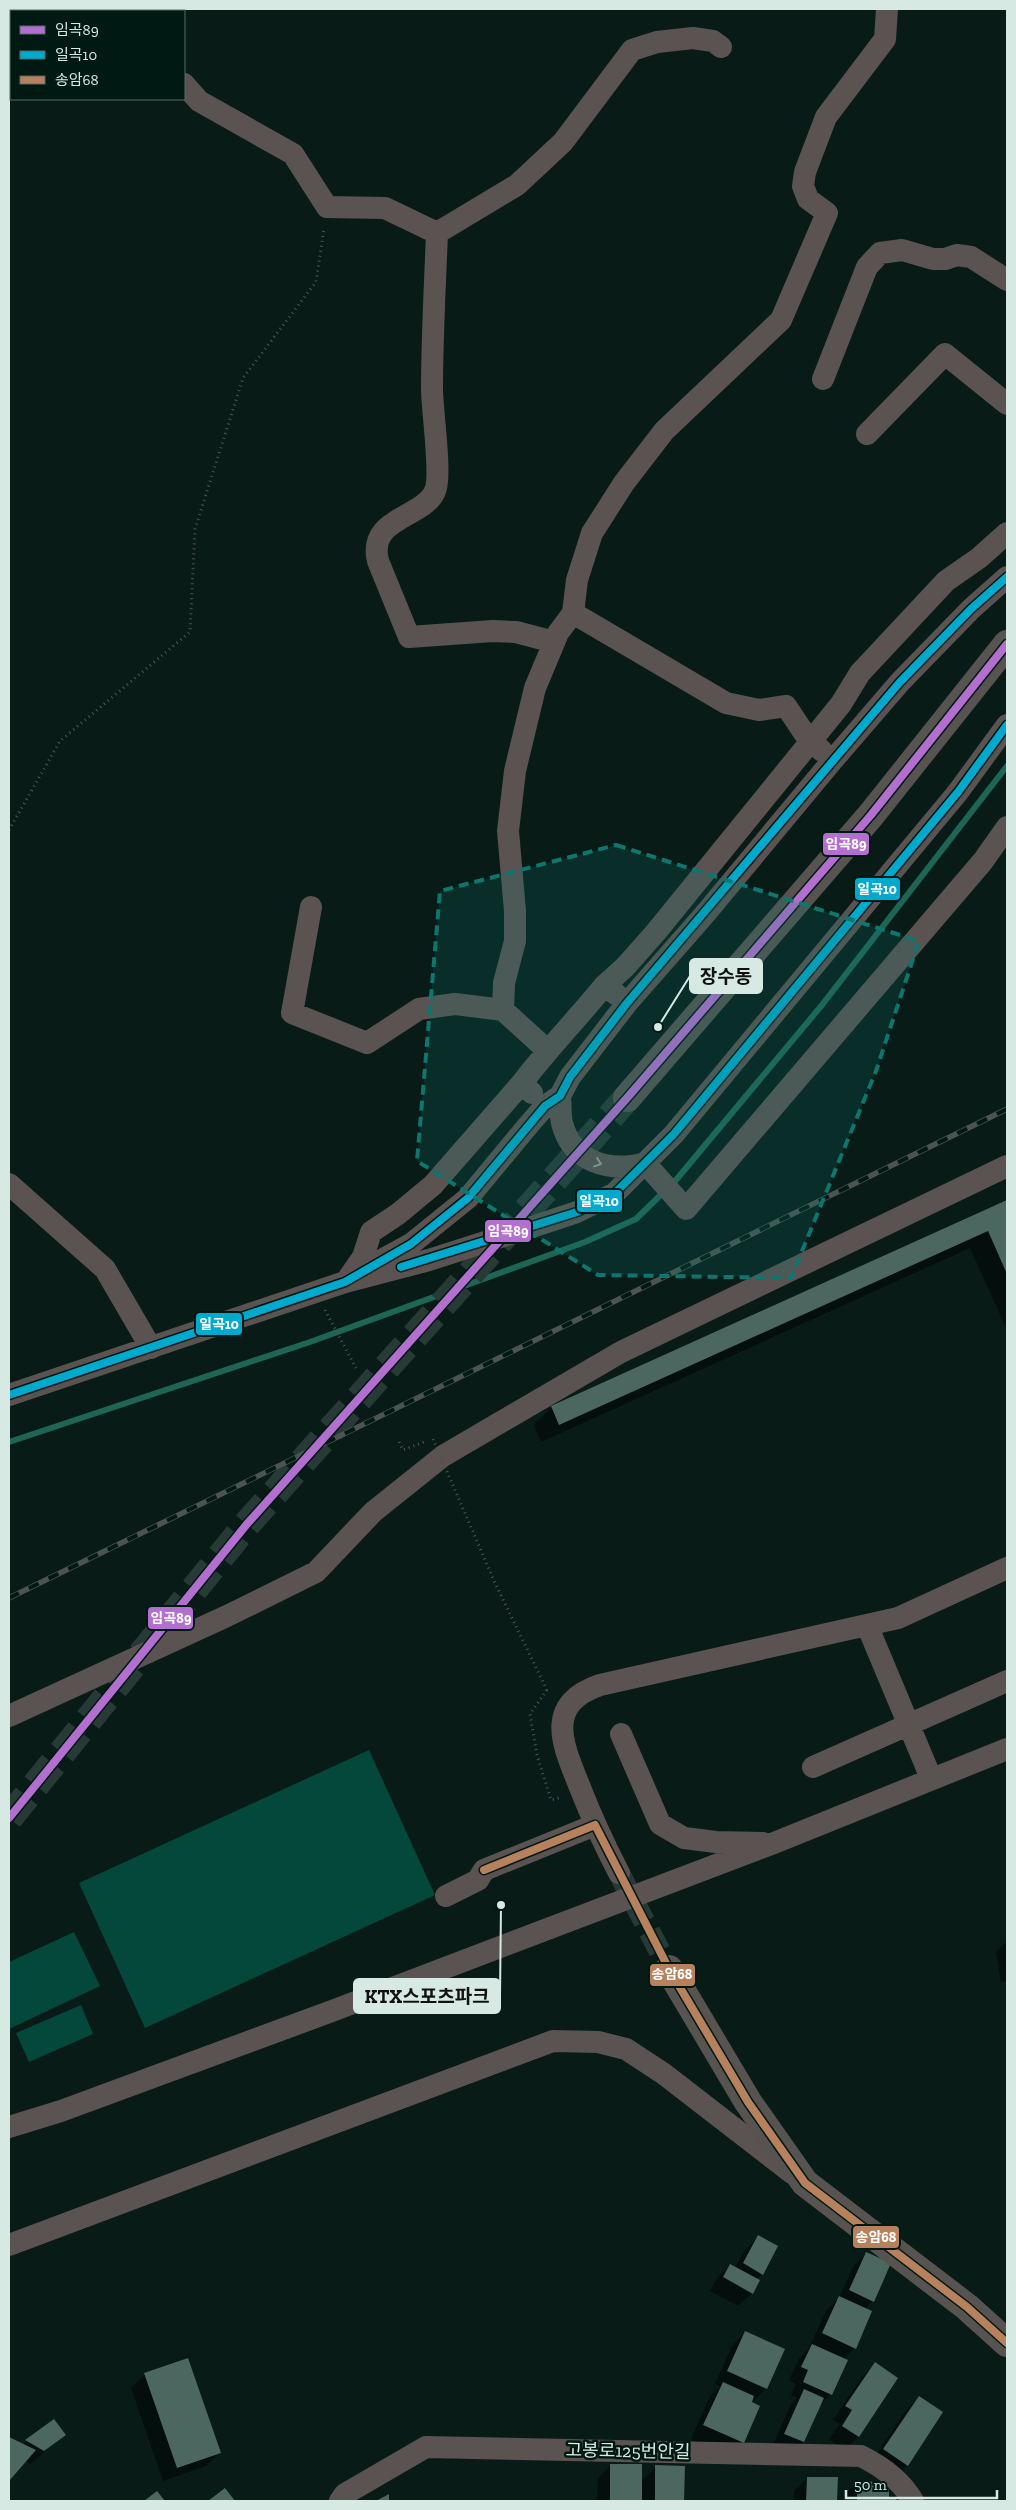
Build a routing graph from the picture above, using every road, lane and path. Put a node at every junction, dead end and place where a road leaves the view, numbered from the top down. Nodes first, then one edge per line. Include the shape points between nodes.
1 (887, 9) edge
2 (721, 48) dead end
3 (185, 85) edge
4 (327, 208) junction
5 (437, 233) junction
6 (1007, 280) edge
7 (823, 379) dead end
8 (1007, 404) edge
9 (868, 434) dead end
10 (1007, 533) edge
11 (959, 572) junction
12 (1007, 577) edge
13 (986, 595) junction
14 (572, 614) junction
15 (554, 642) junction
16 (1007, 644) edge
17 (1007, 725) edge
18 (811, 741) junction
19 (832, 761) junction
20 (1007, 827) edge
21 (9, 830) edge
22 (311, 907) dead end
23 (604, 986) junction
24 (627, 1003) junction
25 (503, 1010) junction
26 (547, 1050) junction
27 (522, 1083) junction
28 (627, 1098) tunnel mouth
29 (553, 1101) junction
30 (1007, 1166) edge
31 (649, 1168) junction
32 (9, 1184) edge
33 (345, 1282) junction
34 (331, 1320) dead end
35 (151, 1348) junction
36 (356, 1368) dead end
37 (9, 1395) edge
38 (398, 1442) dead end
39 (1007, 1568) edge
40 (867, 1625) junction
41 (1007, 1681) edge
42 (547, 1690) dead end
43 (9, 1716) edge
44 (907, 1724) junction
45 (621, 1734) dead end
46 (1007, 1749) edge
47 (813, 1767) dead end
48 (931, 1778) junction
49 (595, 1825) junction
50 (774, 1843) junction
51 (619, 1873) tunnel mouth
52 (446, 1896) dead end
53 (669, 1969) tunnel mouth
54 (9, 2127) edge
55 (805, 2183) junction
56 (9, 2245) edge
57 (1007, 2343) edge
58 (340, 2501) edge
59 (913, 2501) edge

1 - 14 street via 886,39 826,117 805,172 803,186 808,199 827,213 781,320 664,430 624,483 592,533 577,580
2 - 5 street via 713,41 693,38 656,42 632,50 563,142 517,184
3 - 4 street via 199,101 293,154
4 - 5 street via 385,208
4 - 21 path via 316,282 244,378 195,529 190,632 60,741
5 - 15 street via 432,390 437,473 435,492 394,523 378,538 374,548 409,637 516,632
6 - 7 street via 972,257 957,255 933,259 902,250 880,253 867,267
8 - 9 street via 945,354
10 - 11 street
11 - 13 street
11 - 18 street via 946,581 860,673
12 - 13 street
13 - 19 street via 900,682
14 - 15 street
14 - 18 street via 726,704 759,710 786,706
15 - 25 street via 534,688 515,771 508,831 515,941 504,982
16 - 28 main road via 871,815
17 - 31 street via 952,799
18 - 19 street
18 - 23 street via 656,932
19 - 24 street
20 - 31 street via 983,861 686,1209
22 - 25 street via 292,1013 368,1043 419,1009 455,1004
23 - 24 street
23 - 26 street via 567,1032
24 - 29 street
25 - 26 street
26 - 27 street
27 - 29 street
27 - 33 street via 433,1185 371,1232 363,1258
29 -> 31 street via 569,1142 594,1163
29 - 33 street via 468,1198 448,1216 411,1244
30 - 43 street via 620,1352 443,1456 373,1512 316,1572
31 - 33 street via 615,1193 577,1212 429,1260
32 - 35 street via 105,1269
33 - 35 street
34 - 36 path
35 - 37 street
38 - 42 path, bridge via 403,1450 433,1439 495,1583
39 - 40 street via 898,1618
40 - 44 street
40 - 49 street via 600,1685 579,1695 564,1715 562,1737 565,1753
41 - 44 street
44 - 47 street
44 - 48 street
45 - 50 street via 660,1824 684,1838
46 - 48 street
48 - 50 street
49 - 51 street
49 - 52 street via 484,1870 478,1880
50 - 54 street via 332,2011 61,2111
53 - 55 main road via 748,2102
55 - 56 street via 626,2049 598,2042 553,2040
55 - 57 main road via 967,2307
58 - 59 street, 고봉로125번안길 via 345,2494 426,2447 861,2456 882,2467

